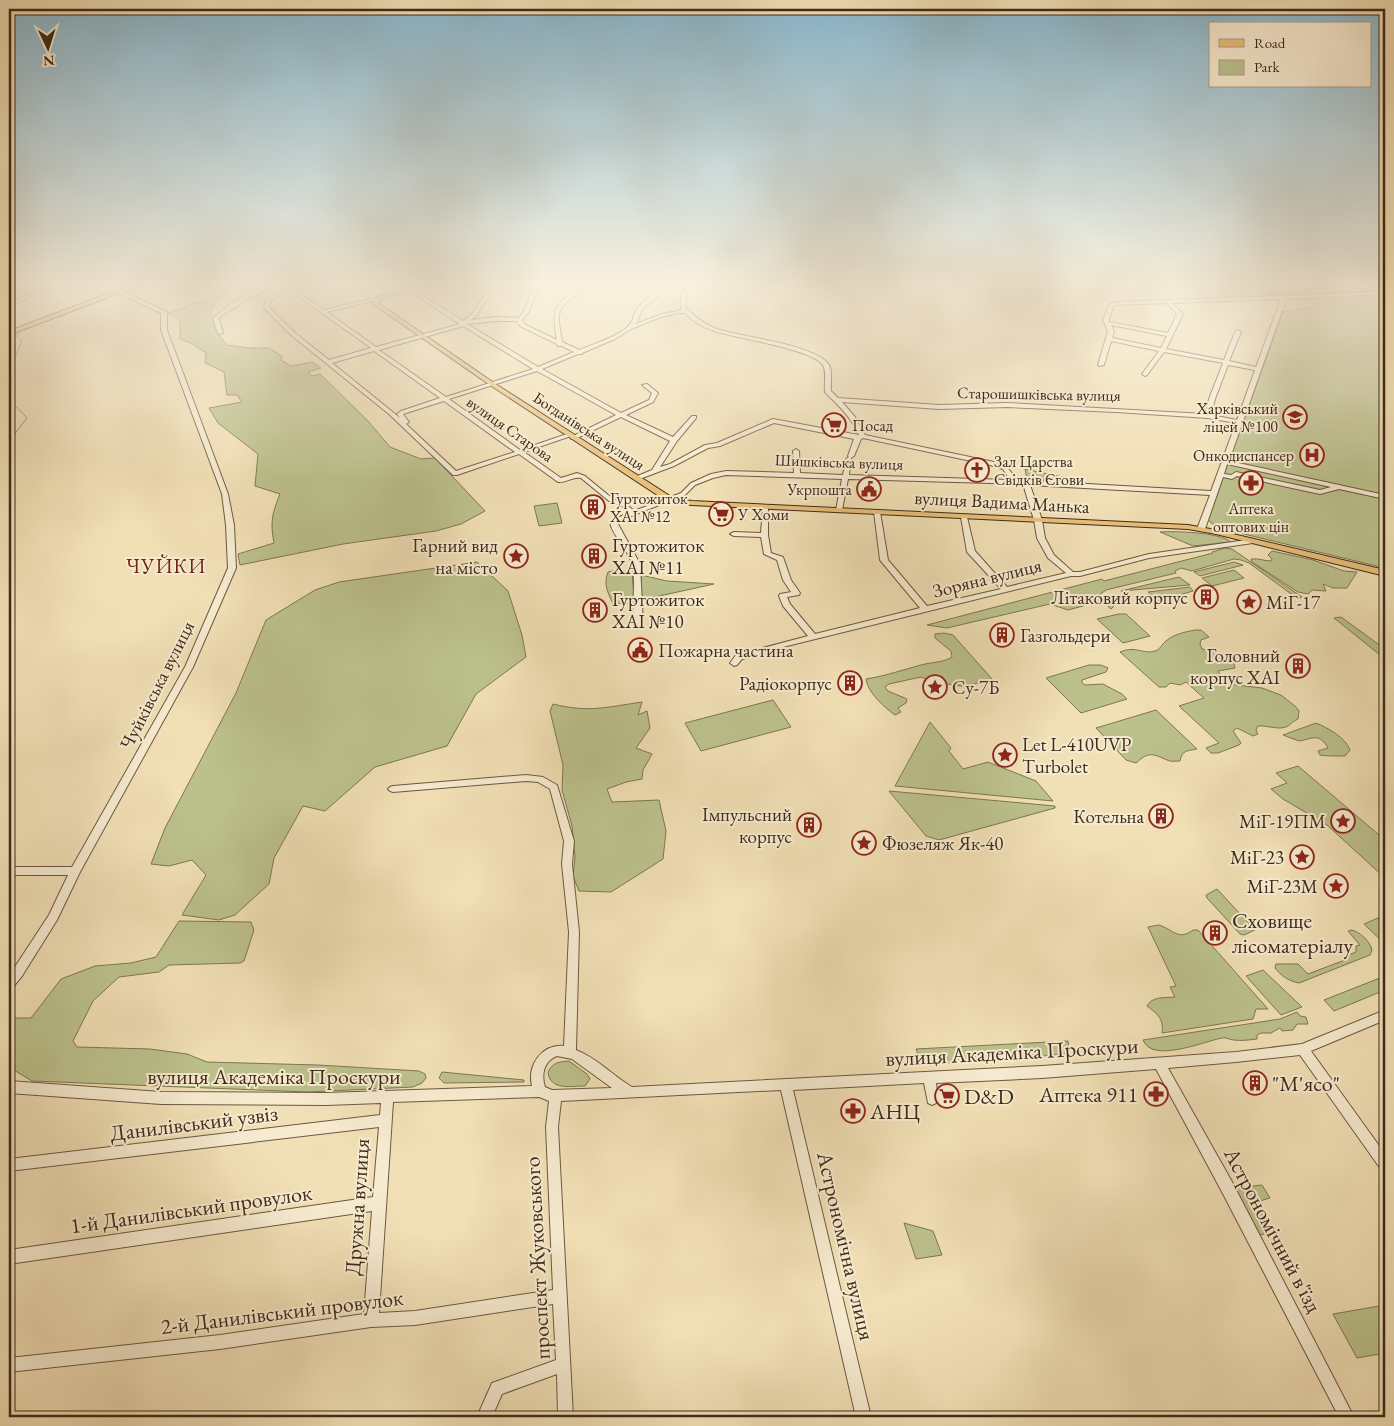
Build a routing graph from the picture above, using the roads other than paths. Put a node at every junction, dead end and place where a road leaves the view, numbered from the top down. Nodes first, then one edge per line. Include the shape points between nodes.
1 (171, 349) edge
2 (312, 349) edge
3 (379, 349) edge
4 (440, 349) edge
5 (505, 349) edge
6 (568, 349) edge
7 (591, 349) edge
8 (794, 349) edge
9 (1106, 349) edge
10 (1156, 349) edge
11 (1231, 349) edge
12 (1266, 349) edge
13 (374, 350) junction
14 (1163, 350) junction
15 (580, 354) junction
16 (328, 362) junction
17 (1226, 362) junction
18 (1102, 365) dead end
19 (538, 369) junction
20 (1259, 369) junction
21 (1145, 374) dead end
22 (492, 384) junction
23 (645, 385) dead end
24 (444, 400) junction
25 (838, 400) junction
26 (622, 416) junction
27 (1208, 416) junction
28 (694, 417) dead end
29 (773, 421) joint
30 (1240, 422) junction
31 (402, 424) junction
32 (572, 436) junction
33 (860, 437) junction
34 (674, 440) junction
35 (796, 451) dead end
36 (518, 453) junction
37 (1226, 462) junction
38 (655, 470) junction
39 (796, 474) junction
40 (1221, 475) junction
41 (847, 476) junction
42 (637, 478) junction
43 (1015, 482) junction
44 (1026, 483) junction
45 (1339, 487) junction
46 (1213, 493) junction
47 (1385, 497) edge
48 (671, 500) junction
49 (765, 507) junction
50 (839, 510) junction
51 (877, 512) junction
52 (633, 513) junction
53 (964, 516) junction
54 (1038, 520) junction
55 (1201, 529) junction
56 (734, 534) dead end
57 (764, 535) junction
58 (1253, 541) junction
59 (1385, 573) edge
60 (1072, 574) junction
61 (1006, 590) junction
62 (926, 610) junction
63 (639, 624) dead end
64 (812, 636) junction
65 (734, 663) dead end
66 (393, 788) dead end
67 (75, 871) junction
68 (9, 872) edge
69 (9, 984) edge
70 (1385, 1015) edge
71 (1303, 1049) junction
72 (570, 1052) junction
73 (1159, 1063) junction
74 (929, 1078) junction
75 (786, 1085) junction
76 (9, 1087) edge
77 (540, 1091) junction
78 (634, 1094) junction
79 (556, 1096) junction
80 (387, 1098) junction
81 (932, 1099) dead end
82 (384, 1120) junction
83 (1385, 1164) edge
84 (9, 1165) edge
85 (379, 1203) junction
86 (9, 1257) edge
87 (560, 1296) junction
88 (371, 1320) junction
89 (564, 1364) junction
90 (9, 1365) edge
91 (485, 1417) edge
92 (566, 1417) edge
93 (864, 1417) edge
94 (1347, 1417) edge

1 - 67 street, Чуйківська вулиця via 226,494 232,568 189,668
2 - 16 street
3 - 13 street
4 - 22 main road, Богданівська вулиця
5 - 19 street
6 - 15 street
7 - 15 street
8 - 25 street via 808,352 826,364 828,392
9 - 18 street
10 - 14 street
11 - 17 street
12 - 20 street
13 - 16 street
13 - 24 street, вулиця Старова
14 - 17 street
14 - 21 street
15 - 19 street
16 - 31 street
17 - 20 street
17 - 27 street
19 - 22 street
19 - 26 street
20 - 30 street
22 - 24 street
22 - 32 main road, Богданівська вулиця
23 - 26 street via 654,397
24 - 31 street via 403,412 400,414 406,423
24 - 36 street, вулиця Старова
25 - 27 street, Старошишківська вулиця via 939,407 1007,405
25 - 33 street via 860,431
26 - 32 street
26 - 34 street
27 - 30 street, Старошишківська вулиця
28 - 34 street
29 - 33 street, Шишківська вулиця
29 - 38 street
30 - 37 street
31 - 36 street via 455,474
32 - 36 street
32 - 42 main road, Богданівська вулиця
33 - 41 street via 850,458
33 - 43 street, Шишківська вулиця via 992,463 1005,468
34 - 38 street
35 - 39 street
36 - 52 street, вулиця Старова via 560,481 577,475 583,477
37 - 40 street
37 - 45 street
38 - 42 street
39 - 41 street, Шишківська вулиця
39 - 48 street, Шишківська вулиця via 718,474 693,484
40 - 45 street via 1232,477 1236,474 1320,492
40 - 46 street
41 - 43 street, Шишківська вулиця
41 - 50 street
42 - 48 main road, Богданівська вулиця
43 - 44 street, Шишківська вулиця
44 - 46 street, Шишківська вулиця
44 - 54 street
45 - 47 street
46 - 55 street
48 - 49 main road, вулиця Вадима Манька
48 - 52 street, вулиця Вадима Манька
49 - 50 main road, вулиця Вадима Манька
49 - 57 street
50 - 51 main road, вулиця Вадима Манька
51 - 53 main road, вулиця Вадима Манька
51 - 62 street via 884,560
52 - 63 street, вулиця Вадима Манька via 614,523 636,562
53 - 54 main road, вулиця Вадима Манька
53 - 61 street via 971,552
54 - 55 main road, вулиця Вадима Манька
54 - 60 street via 1046,548
55 - 58 main road, вулиця Вадима Манька
56 - 57 street
57 - 64 street via 768,554 780,559 787,580 796,593 783,596 786,604
58 - 59 main road, вулиця Вадима Манька
58 - 60 street, Зоряна вулиця via 1149,556
60 - 61 street, Зоряна вулиця
61 - 62 street, Зоряна вулиця
62 - 64 street, Зоряна вулиця
64 - 65 street, Зоряна вулиця via 739,657
66 - 72 street via 526,778 540,779 554,787 569,841 574,932
67 - 68 street
67 - 69 street, Чуйківська вулиця via 53,917
70 - 71 street, вулиця Академіка Проскури
71 - 73 street, вулиця Академіка Проскури
71 - 83 street
72 - 77 street via 558,1051 543,1058 536,1073
72 - 78 street
73 - 74 street, вулиця Академіка Проскури
73 - 94 street, Астрономічний в'їзд
74 - 75 street, вулиця Академіка Проскури
74 - 81 street
75 - 78 street, вулиця Академіка Проскури
75 - 93 street, Астрономічна вулиця
76 - 80 street, вулиця Академіка Проскури via 160,1098
77 - 79 street, вулиця Академіка Проскури
77 - 80 street, вулиця Академіка Проскури
78 - 79 street, вулиця Академіка Проскури
79 - 87 street, проспект Жуковського via 552,1127
80 - 82 street, Дружна вулиця
82 - 84 street, Данилівський узвіз
82 - 85 street, Дружна вулиця
85 - 86 street, 1-й Данилівський провулок
85 - 88 street, Дружна вулиця
87 - 88 street, 2-й Данилівський провулок via 415,1318
87 - 89 street, проспект Жуковського
88 - 90 street, 2-й Данилівський провулок via 220,1342
89 - 91 street via 497,1388
89 - 92 street, проспект Жуковського

